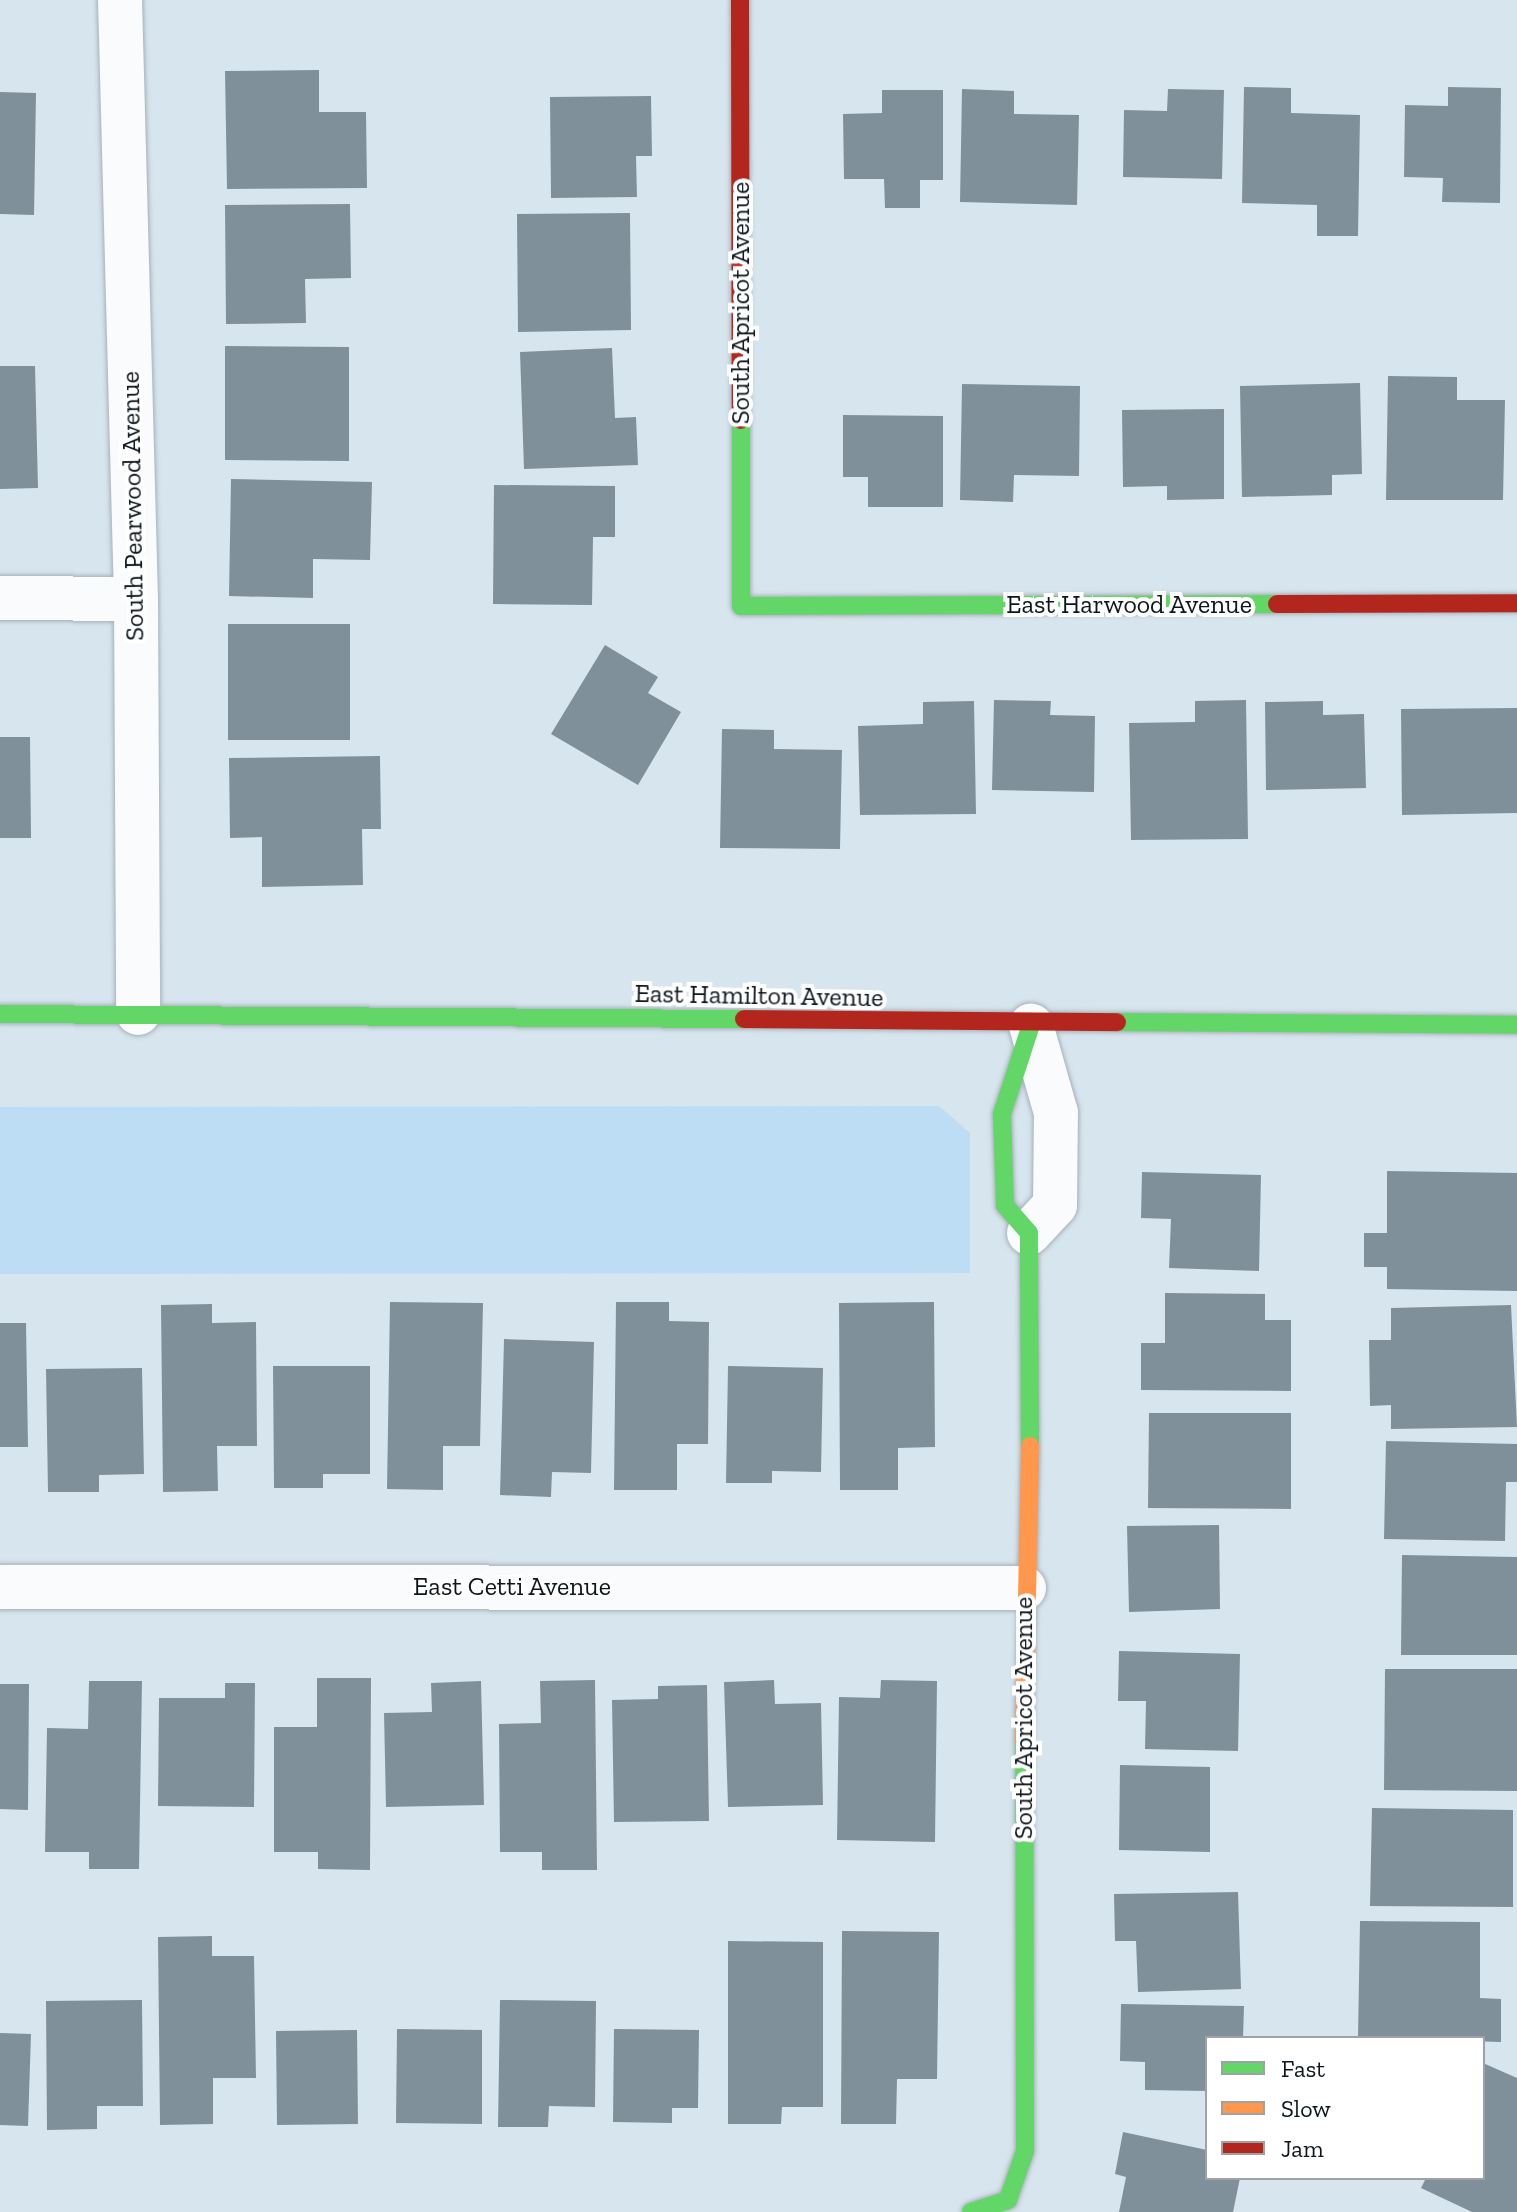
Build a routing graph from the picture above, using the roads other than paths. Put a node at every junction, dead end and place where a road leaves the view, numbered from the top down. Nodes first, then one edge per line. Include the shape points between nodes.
1 (120, 0) edge
2 (740, 0) edge
3 (0, 598) edge
4 (136, 599) junction
5 (1517, 603) edge
6 (741, 606) joint
7 (138, 1013) junction
8 (0, 1014) edge
9 (1031, 1025) junction
10 (1517, 1025) edge
11 (1029, 1233) joint
12 (0, 1587) edge
13 (1024, 1588) junction
14 (971, 2212) edge

1 - 4 street, South Pearwood Avenue
2 - 6 street, South Apricot Avenue
3 - 4 street
4 - 7 street, South Pearwood Avenue
5 - 6 street, East Harwood Avenue
7 - 8 street, East Hamilton Avenue
7 - 9 street, East Hamilton Avenue
9 - 10 street, East Hamilton Avenue
9 - 11 street, South Apricot Avenue via 1056,1113 1055,1205
11 - 13 street, South Apricot Avenue via 1033,1391
12 - 13 street, East Cetti Avenue
13 - 14 street, South Apricot Avenue via 1025,2151 1008,2200

